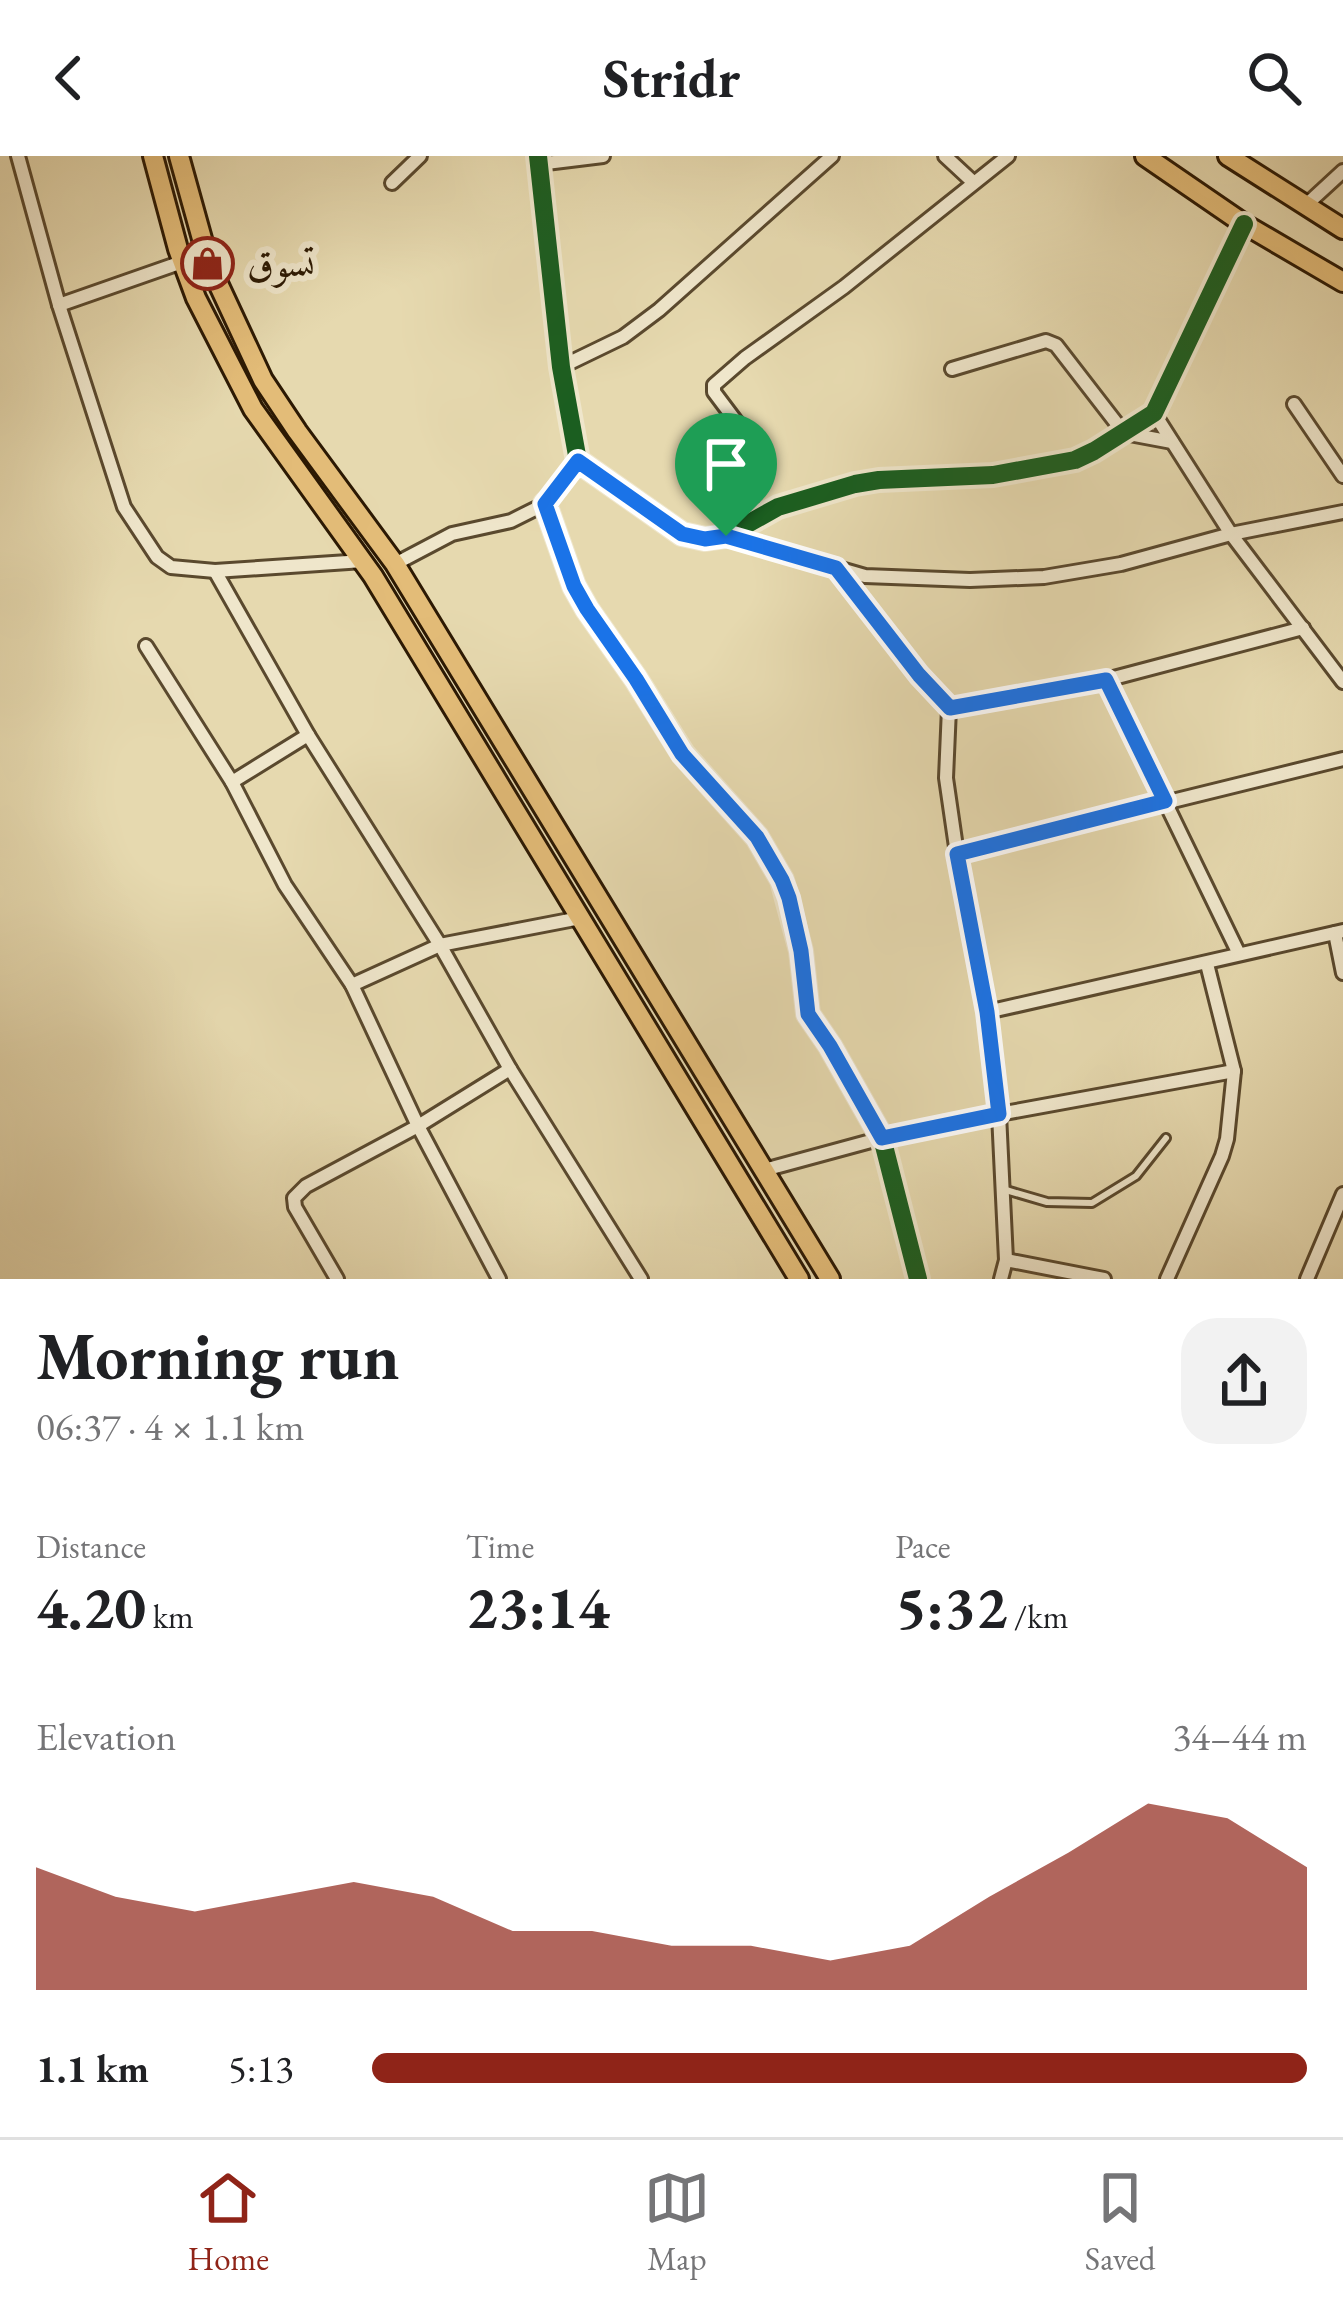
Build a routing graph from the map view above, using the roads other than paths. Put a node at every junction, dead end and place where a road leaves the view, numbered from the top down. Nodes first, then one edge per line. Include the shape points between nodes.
1 (18, 156) edge
2 (153, 156) edge
3 (179, 156) edge
4 (420, 156) edge
5 (603, 156) edge
6 (832, 156) edge
7 (945, 156) edge
8 (1008, 156) edge
9 (1144, 156) edge
10 (1228, 156) edge
11 (538, 160) edge
12 (1343, 171) edge
13 (973, 182) junction
14 (392, 183) dead end
15 (1305, 206) junction
16 (1244, 224) junction
17 (1343, 229) edge
18 (182, 262) junction
19 (1343, 282) edge
20 (59, 304) junction
21 (561, 368) junction
22 (952, 369) dead end
23 (1294, 404) dead end
24 (1154, 412) junction
25 (1124, 433) junction
26 (1172, 442) junction
27 (578, 461) junction
28 (1343, 476) edge
29 (545, 504) junction
30 (1343, 512) edge
31 (751, 521) junction
32 (1232, 534) junction
33 (726, 536) junction
34 (363, 561) junction
35 (395, 565) junction
36 (836, 568) junction
37 (215, 572) junction
38 (1303, 628) junction
39 (146, 646) dead end
40 (1106, 680) junction
41 (1342, 680) edge
42 (950, 708) junction
43 (308, 735) junction
44 (1343, 759) edge
45 (232, 782) junction
46 (1165, 801) junction
47 (957, 854) junction
48 (580, 918) junction
49 (1339, 932) edge
50 (440, 945) junction
51 (1239, 954) junction
52 (1207, 964) junction
53 (1343, 973) edge
54 (352, 985) junction
55 (987, 1012) junction
56 (510, 1069) junction
57 (1234, 1071) junction
58 (999, 1114) junction
59 (418, 1126) junction
60 (882, 1138) junction
61 (1166, 1138) dead end
62 (764, 1170) junction
63 (1003, 1189) junction
64 (1343, 1194) edge
65 (1006, 1260) junction
66 (338, 1279) edge
67 (499, 1279) edge
68 (641, 1279) edge
69 (799, 1279) edge
70 (830, 1279) edge
71 (918, 1279) edge
72 (1001, 1279) edge
73 (1104, 1279) edge
74 (1167, 1279) edge
75 (1307, 1279) edge

1 - 20 street
2 - 18 main road
3 - 35 main road via 209,264 263,380
4 - 14 street
5 - 11 street
6 - 21 street via 659,310
7 - 13 street
8 - 13 street
9 - 16 main road
10 - 15 main road
11 - 21 street
12 - 15 street
13 - 31 street via 713,386 750,446
15 - 17 main road
16 - 19 main road
16 - 24 street
18 - 20 street
18 - 34 main road via 253,409
20 - 37 street via 137,531 171,567
21 - 27 street
22 - 25 street via 1046,341
23 - 28 street
24 - 25 street
24 - 26 street
25 - 26 street
25 - 31 street via 1075,460 993,475 855,484
26 - 32 street
27 - 29 street
27 - 33 street via 682,534
29 - 35 street via 512,521 452,534
29 - 60 street via 587,609 682,754 757,837 782,880 808,1014
30 - 32 street
31 - 33 street
32 - 36 street via 1044,577 883,578
32 - 38 street
33 - 36 street
34 - 37 street
34 - 48 main road
35 - 62 main road
36 - 42 street
37 - 43 street
38 - 40 street
38 - 41 street
39 - 45 street
40 - 42 street
40 - 46 street
42 - 47 street via 945,764
43 - 45 street
43 - 50 street
44 - 46 street
45 - 54 street via 278,874
46 - 47 street
46 - 51 street
47 - 55 street
48 - 50 street
48 - 69 main road
49 - 51 street
49 - 53 street
50 - 54 street
50 - 56 street
51 - 52 street
52 - 55 street
52 - 57 street
54 - 59 street
55 - 58 street
56 - 59 street
56 - 68 street
57 - 58 street
57 - 74 street via 1222,1156
58 - 60 street
58 - 63 street
59 - 66 street via 295,1198
59 - 67 street
60 - 62 street
60 - 71 street
61 - 63 lane via 1136,1177 1091,1203
62 - 70 main road
63 - 65 street
64 - 75 street
65 - 72 street
65 - 73 street

